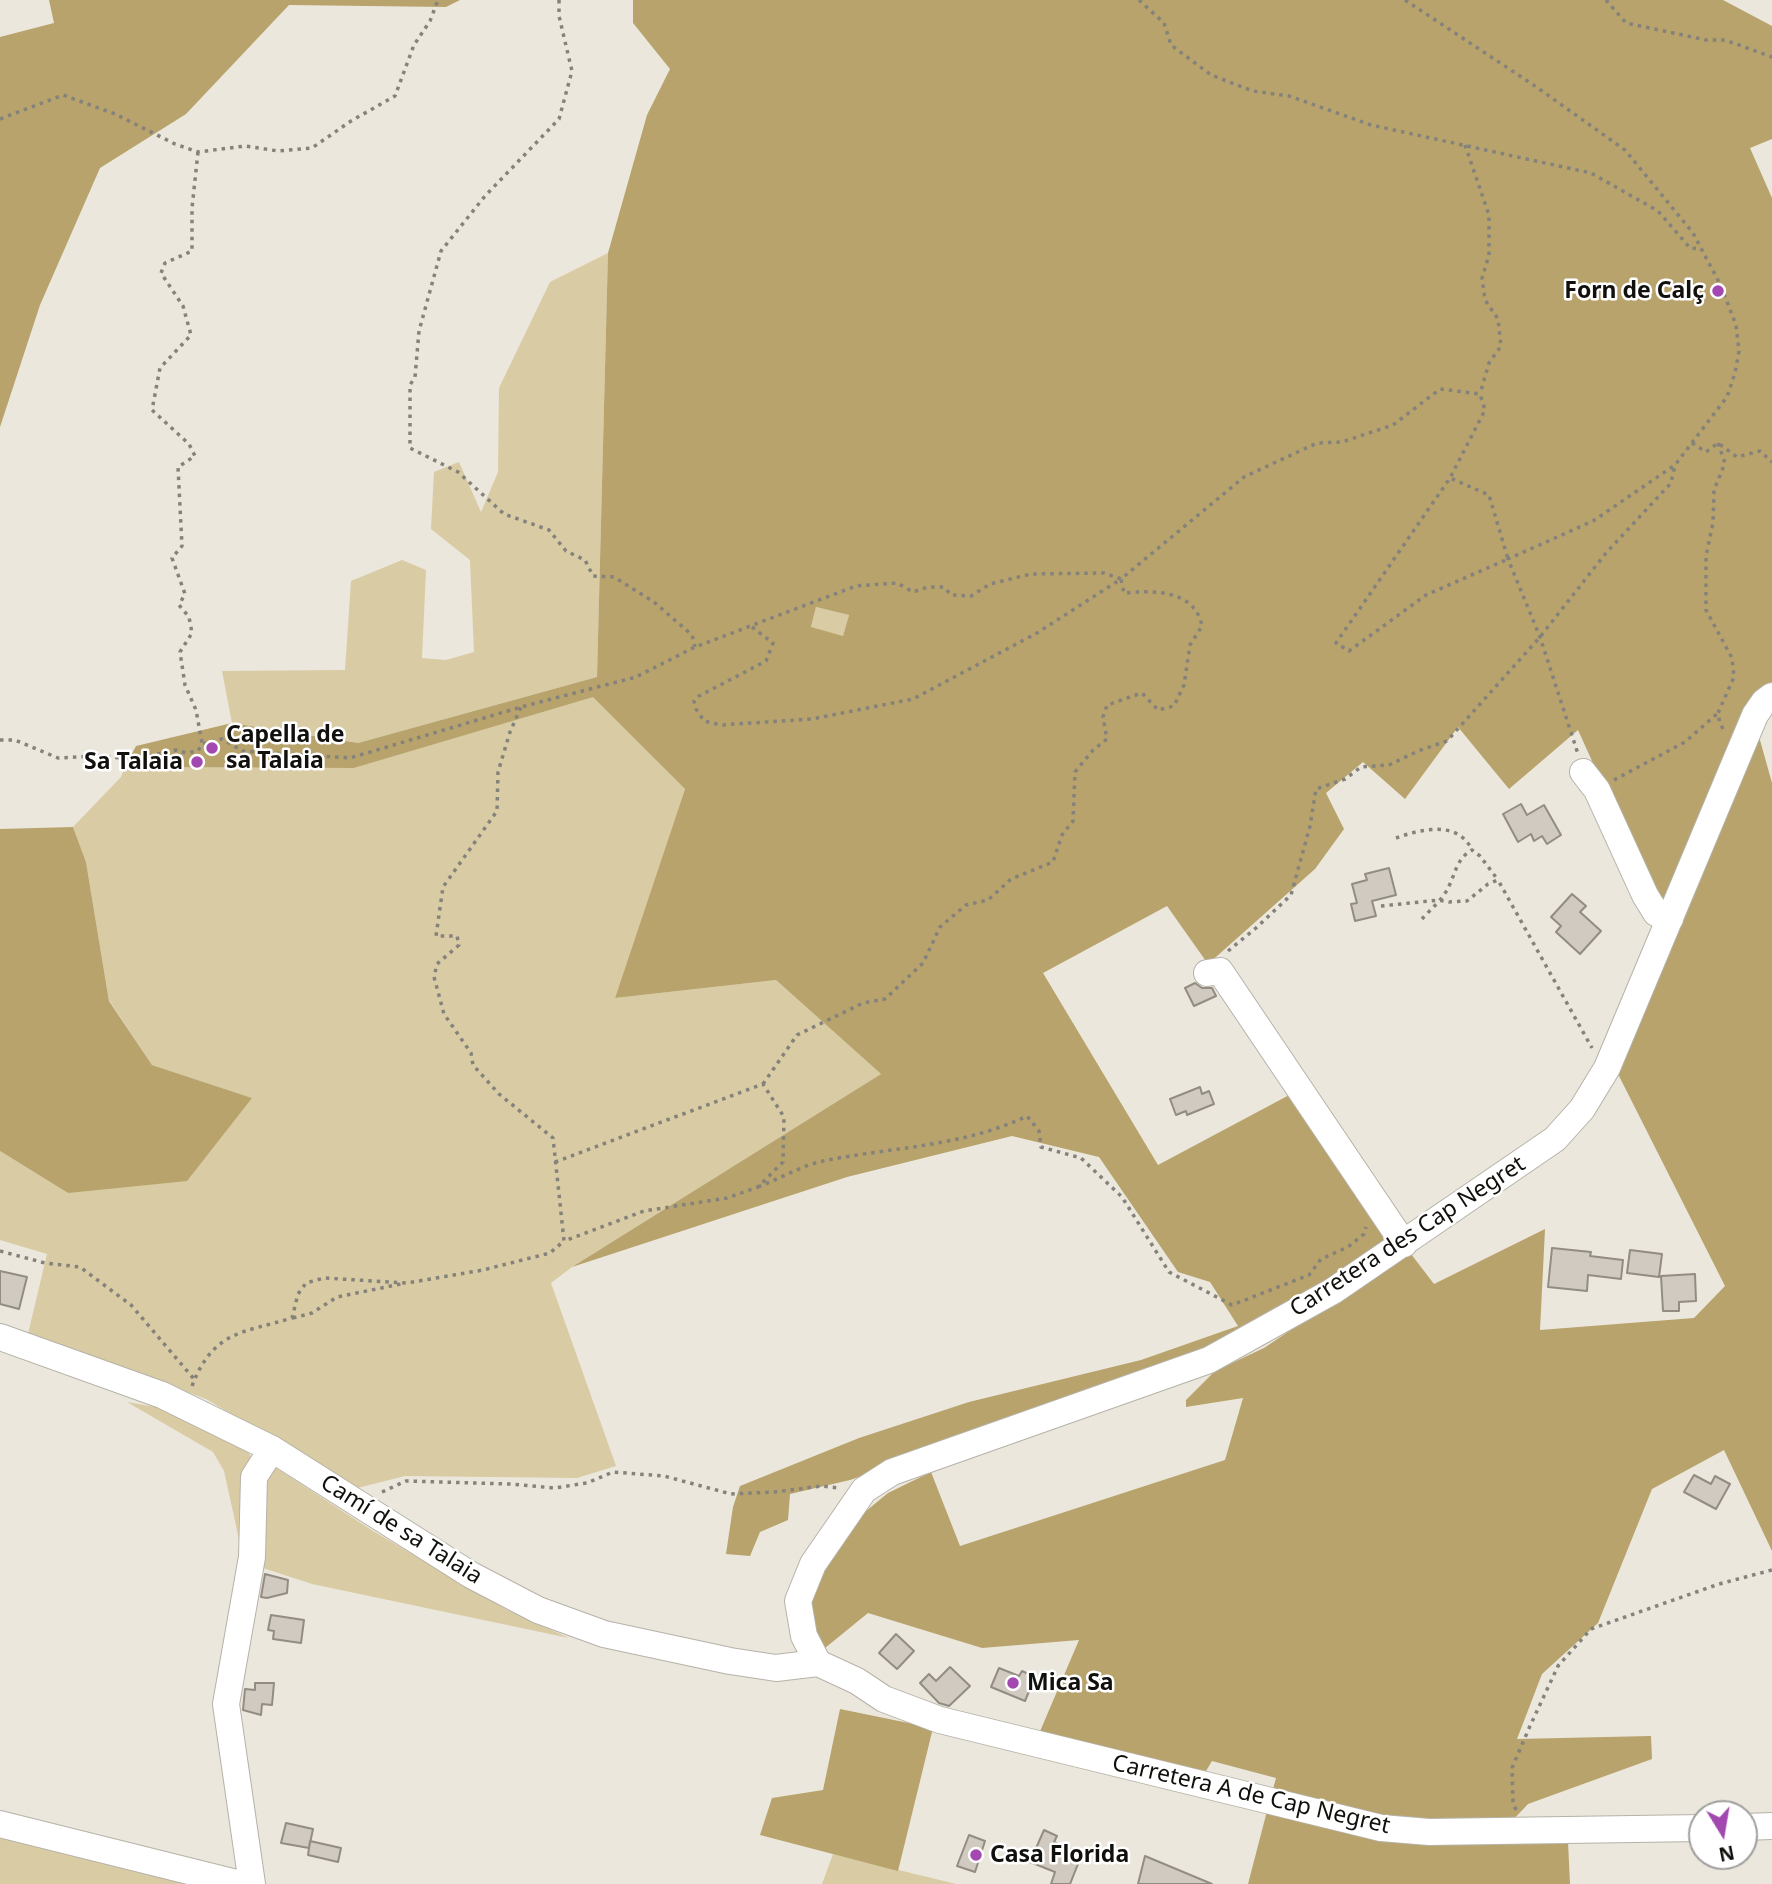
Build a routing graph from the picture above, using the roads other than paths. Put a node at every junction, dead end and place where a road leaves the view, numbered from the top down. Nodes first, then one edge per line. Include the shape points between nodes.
1 (1772, 695) edge
2 (1590, 781) road end
3 (1670, 919) junction
4 (1214, 972) road end
5 (1404, 1244) junction
6 (0, 1337) edge
7 (271, 1449) junction
8 (818, 1663) junction
9 (0, 1824) edge
10 (1688, 1828) edge
11 (241, 1884) edge
12 (252, 1884) edge

1 - 3 street, Carretera des Cap Negret via 1755,715
2 - 3 street via 1645,895 1656,912
3 - 5 street, Carretera des Cap Negret via 1610,1061 1583,1108 1555,1139
4 - 5 street
5 - 8 street, Carretera des Cap Negret via 1333,1291 1209,1360 892,1472 864,1490 813,1564 798,1601 804,1636
6 - 7 street, Camí de sa Talaia via 162,1395
7 - 8 street, Camí de sa Talaia via 471,1575 538,1610 604,1634 730,1661 776,1668
7 - 12 street via 254,1477 252,1558 226,1704
8 - 10 street, Carretera A de Cap Negret via 884,1699 940,1720 1381,1828 1429,1832
9 - 11 street

